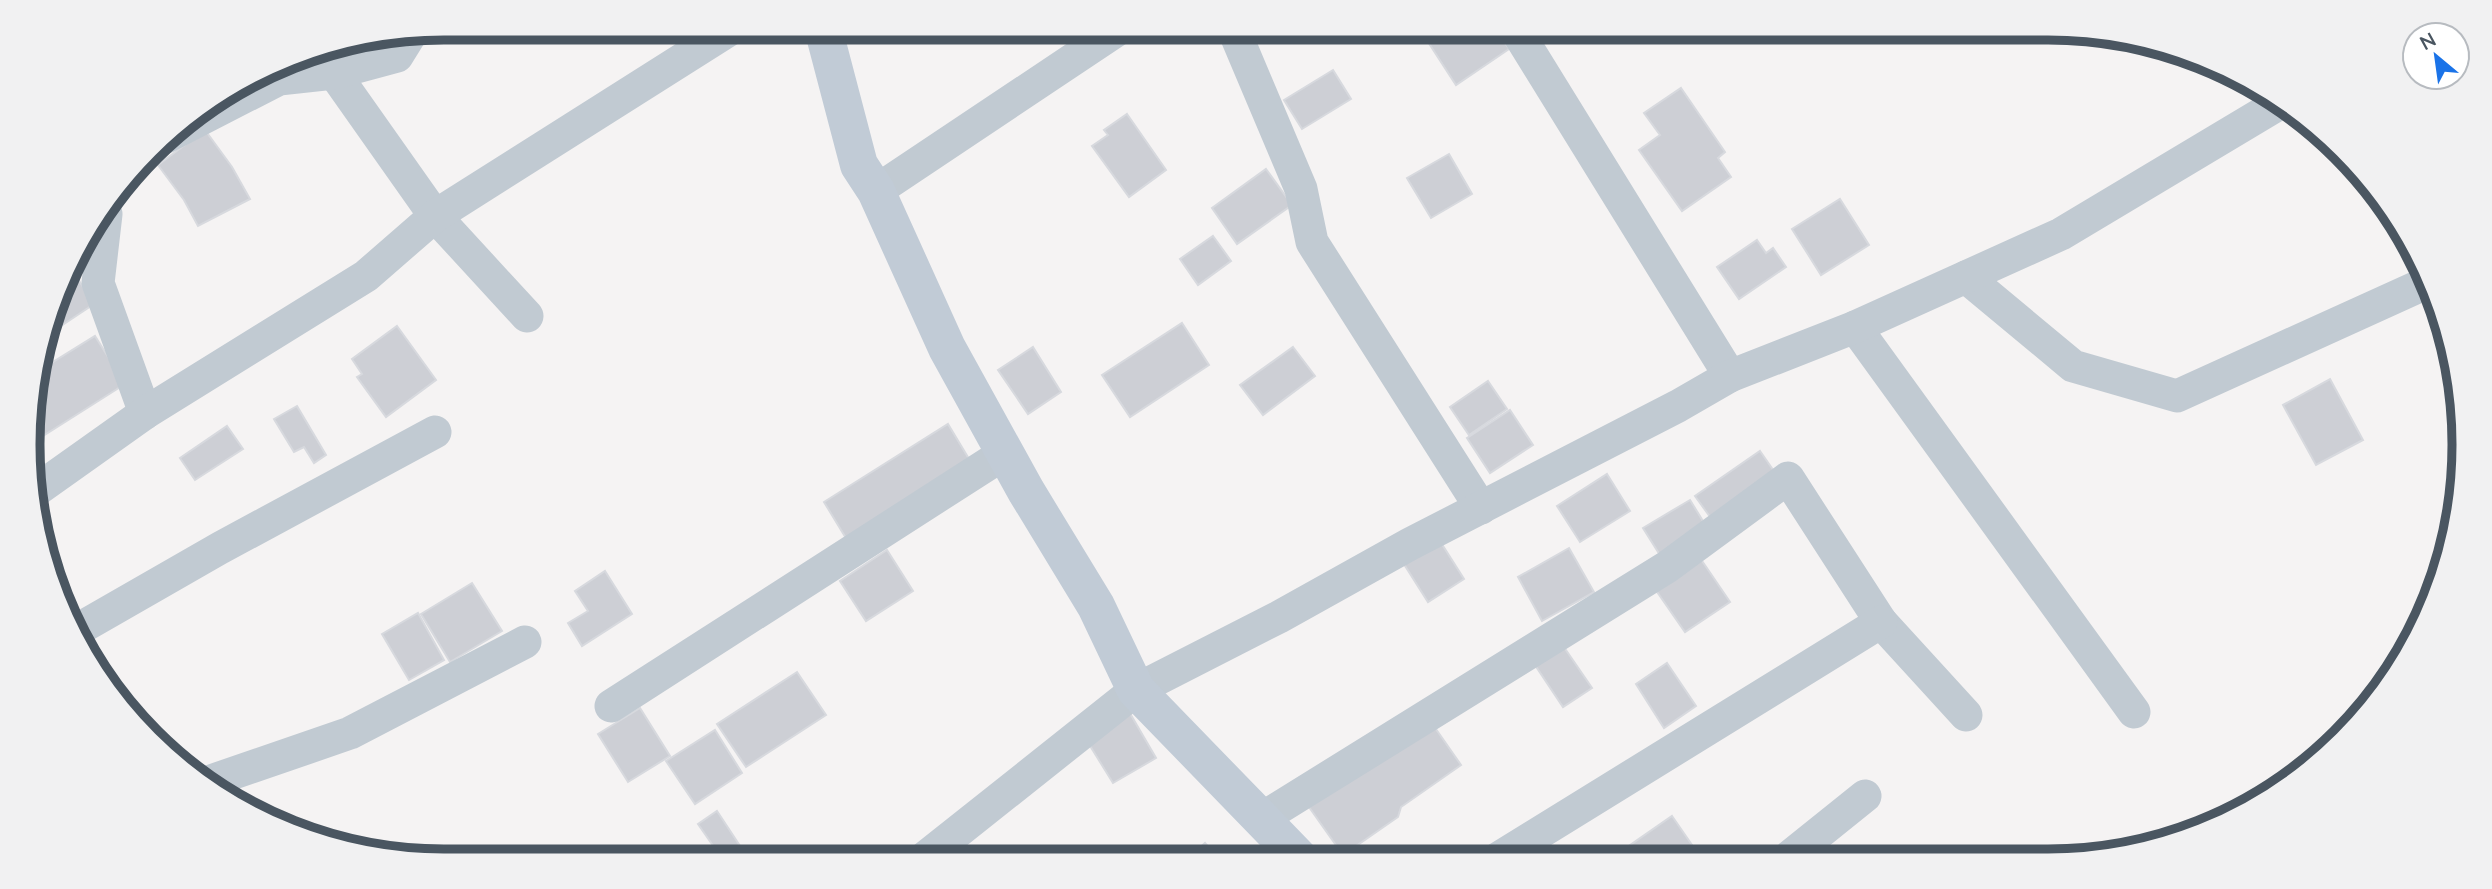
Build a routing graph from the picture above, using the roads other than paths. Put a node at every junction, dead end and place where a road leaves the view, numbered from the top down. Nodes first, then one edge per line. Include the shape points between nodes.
1 (713, 40) edge
2 (825, 40) edge
3 (1102, 40) edge
4 (1238, 40) edge
5 (1522, 40) edge
6 (405, 42) edge
7 (327, 63) edge
8 (2272, 108) edge
9 (214, 112) edge
10 (876, 191) junction
11 (435, 216) junction
12 (105, 225) edge
13 (1966, 277) junction
14 (2419, 286) edge
15 (527, 316) dead end
16 (1855, 327) junction
17 (1730, 376) junction
18 (145, 413) junction
19 (435, 432) dead end
20 (1005, 453) junction
21 (43, 486) edge
22 (1481, 508) junction
23 (1881, 621) junction
24 (84, 626) edge
25 (526, 642) dead end
26 (1136, 690) junction
27 (611, 706) dead end
28 (2134, 712) dead end
29 (1966, 715) dead end
30 (217, 779) edge
31 (1865, 796) dead end
32 (1261, 819) junction
33 (936, 849) edge
34 (1290, 849) edge
35 (1513, 849) edge
36 (1799, 849) edge

1 - 11 street
2 - 10 street via 859,165
3 - 10 street
4 - 22 street via 1301,189 1312,242
5 - 17 street
6 - 7 street via 397,56
7 - 9 street via 279,79
7 - 11 street
8 - 13 street via 2061,234
10 - 20 street via 947,348
11 - 15 street
11 - 18 street via 366,276
12 - 18 street via 98,283
13 - 14 street via 2073,366 2177,396
13 - 16 street
16 - 17 street
16 - 28 street
17 - 22 street
18 - 21 street
19 - 24 street
20 - 26 street via 1097,606
20 - 27 street
22 - 26 street
23 - 29 street
23 - 32 street via 1788,478 1667,567
23 - 35 street
25 - 30 street via 350,733
26 - 32 street
26 - 33 street
31 - 36 street
32 - 34 street

